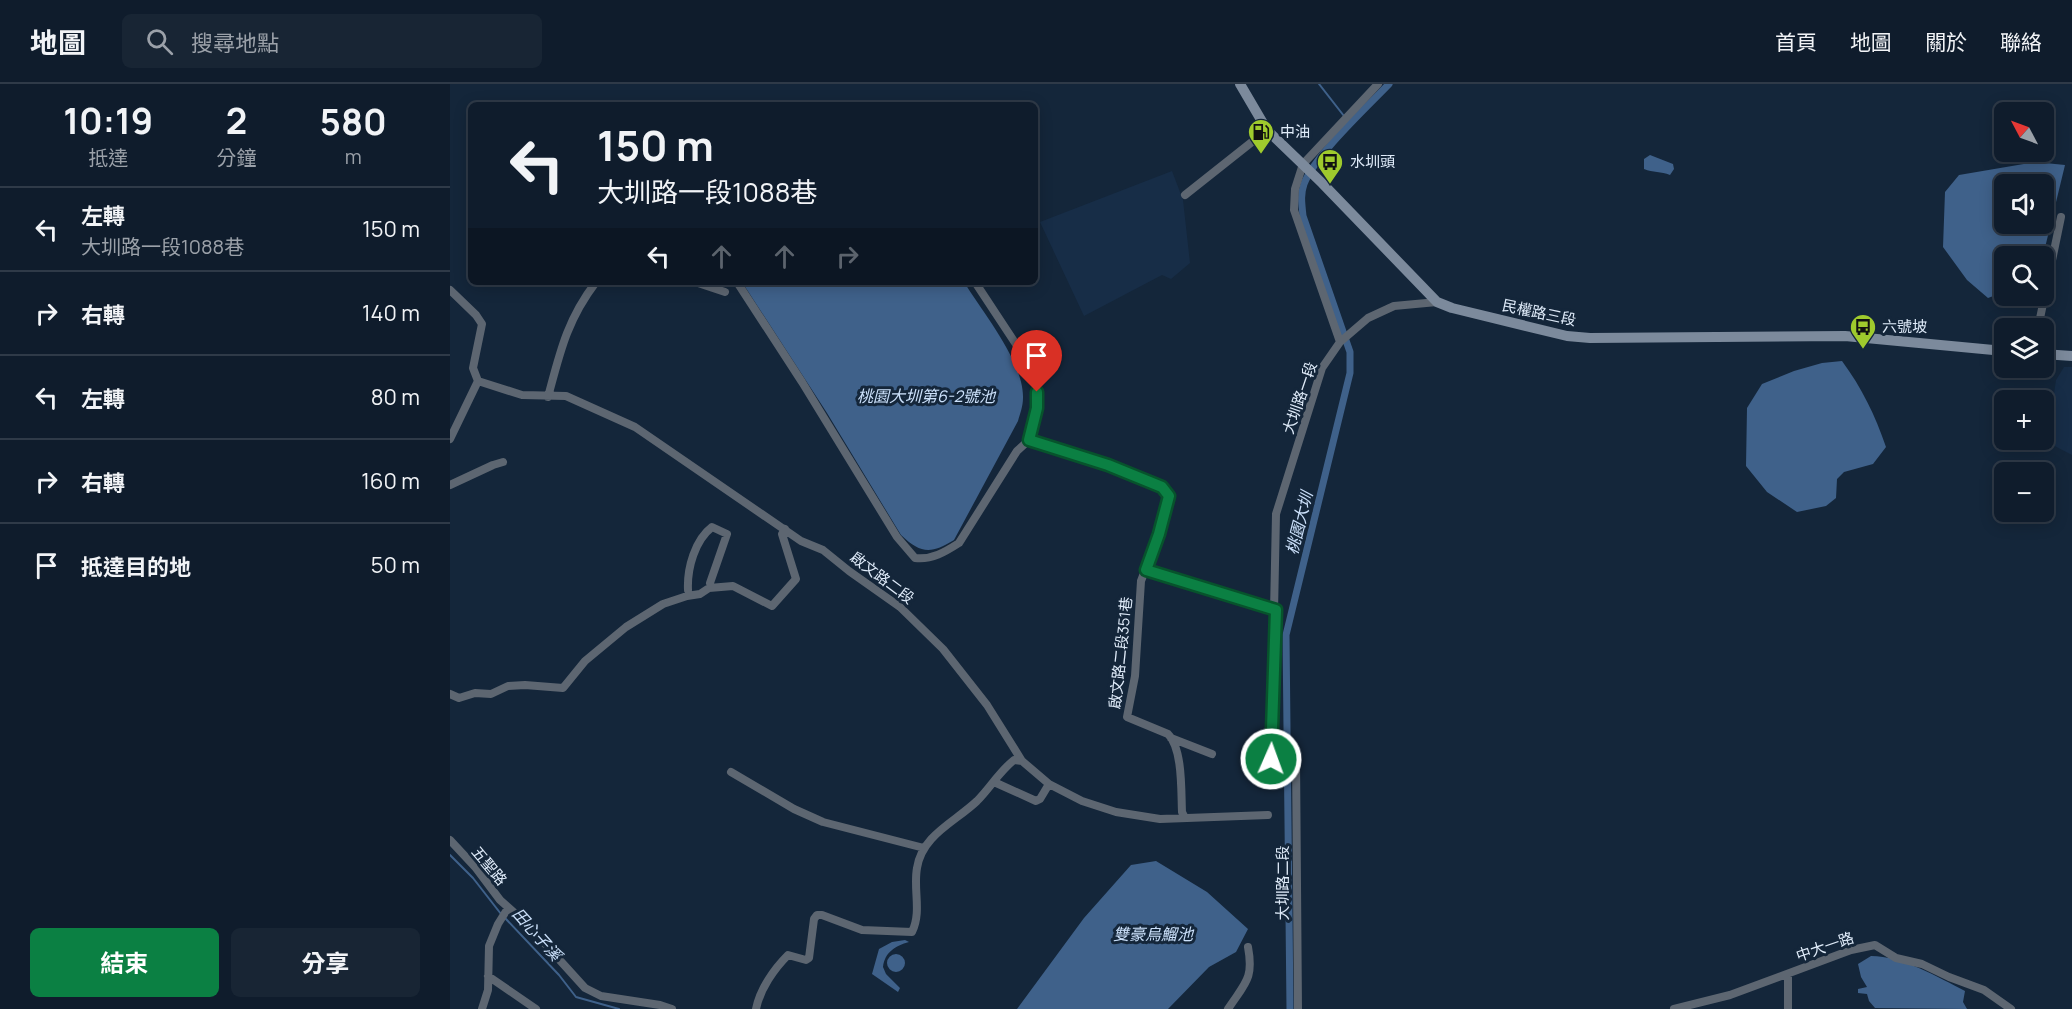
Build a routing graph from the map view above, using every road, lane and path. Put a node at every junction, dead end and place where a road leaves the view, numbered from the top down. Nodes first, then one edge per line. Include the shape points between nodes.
1 (1240, 84) edge
2 (1378, 84) edge
3 (1267, 130) junction
4 (1303, 164) junction
5 (1185, 195) dead end
6 (2061, 217) dead end
7 (594, 285) edge
8 (704, 285) edge
9 (739, 285) edge
10 (977, 285) edge
11 (450, 290) edge
12 (725, 292) dead end
13 (1437, 302) junction
14 (2040, 318) edge
15 (1341, 341) junction
16 (1994, 350) edge
17 (2054, 355) edge
18 (2072, 356) edge
19 (478, 381) junction
20 (548, 397) junction
21 (454, 425) edge
22 (450, 439) edge
23 (1029, 440) junction
24 (503, 462) dead end
25 (450, 485) edge
26 (785, 530) junction
27 (1146, 570) junction
28 (710, 583) dead end
29 (688, 590) dead end
30 (1276, 610) junction
31 (450, 694) edge
32 (1171, 738) junction
33 (1212, 754) dead end
34 (1296, 758) joint
35 (1022, 761) junction
36 (731, 771) dead end
37 (994, 782) junction
38 (1049, 784) junction
39 (1268, 815) dead end
40 (1185, 818) junction
41 (450, 840) edge
42 (924, 848) junction
43 (508, 909) junction
44 (1248, 947) dead end
45 (1788, 974) junction
46 (488, 976) junction
47 (482, 1009) edge
48 (536, 1009) edge
49 (672, 1009) edge
50 (756, 1009) edge
51 (1228, 1009) edge
52 (1298, 1009) edge
53 (1674, 1009) edge
54 (1788, 1009) edge
55 (2011, 1009) edge

1 - 3 street, 民權路三段
2 - 4 street
3 - 4 street, 民權路三段
3 - 5 street
4 - 13 street, 民權路三段
4 - 15 street via 1295,189 1294,210
6 - 14 street
7 - 20 street via 568,328
8 - 12 street
9 - 23 street via 897,537 915,558 944,553 959,543 1017,451
10 - 23 street via 1037,376 1037,408
11 - 19 street via 482,324 473,368
13 - 15 street, 大圳路一段 via 1394,306 1368,318
13 - 16 street, 民權路三段 via 1567,336 1845,336
15 - 30 street, 大圳路一段 via 1322,368 1276,514
17 - 18 street
19 - 20 street, 啟文路二段 via 522,395
19 - 21 street
20 - 26 street, 啟文路二段 via 566,396 635,427
21 - 22 street
23 - 27 street via 1162,487 1169,496
24 - 25 street
26 - 31 street via 782,534 796,579 772,606 733,586 709,588 663,604 627,627 585,661 563,688 525,685 459,698
26 - 35 street, 啟文路二段 via 823,550 900,607 943,649 987,705
27 - 30 street
27 - 32 street, 啟文路二段351巷 via 1127,717
28 - 29 street via 727,534 712,527 700,540 688,577
30 - 34 street, 大圳路一段 via 1271,759
32 - 33 street
32 - 40 street via 1178,759
34 - 52 street, 大圳路二段
35 - 37 street via 1014,760
35 - 38 street, 啟文路二段
36 - 42 street via 823,822
37 - 38 street via 1036,801
37 - 42 street
38 - 40 street, 啟文路二段 via 1116,812 1160,819
39 - 40 street, 啟文路二段
41 - 43 street, 五聖路
42 - 50 street via 916,870 916,923 912,932 862,930 817,915 809,958 788,955 765,985
43 - 46 street via 489,946
43 - 49 street, 五聖路 via 527,924 585,988 601,996
44 - 51 street via 1249,977
45 - 53 street, 中大一路 via 1730,995
45 - 54 street
45 - 55 street, 中大一路 via 1875,945 1896,958 1922,964 1984,990
46 - 47 street
46 - 48 street

